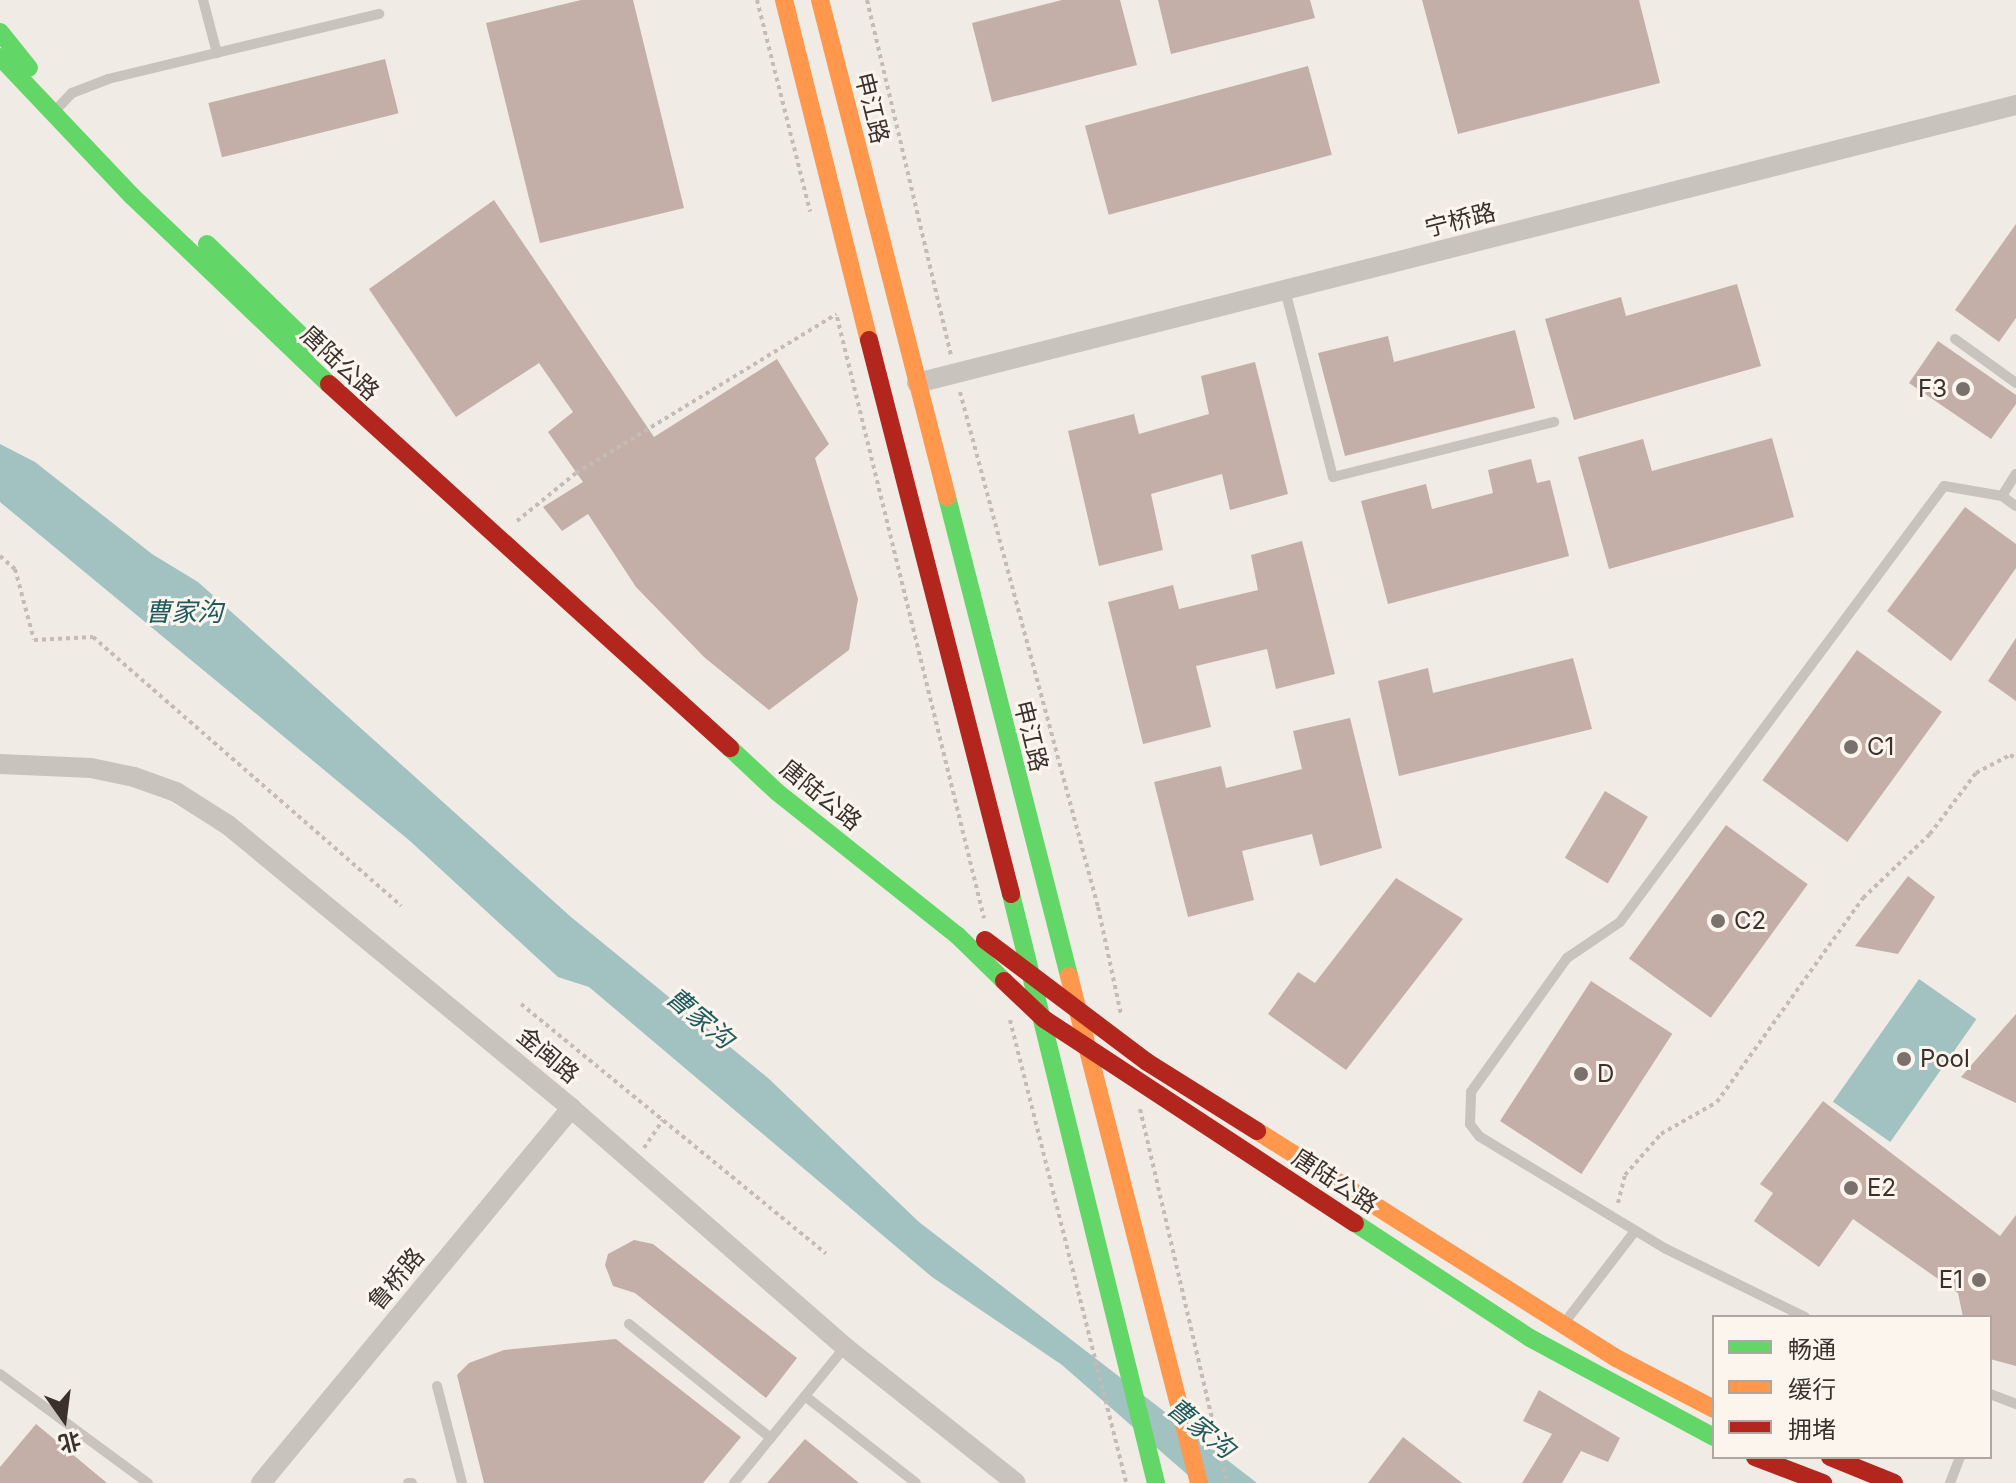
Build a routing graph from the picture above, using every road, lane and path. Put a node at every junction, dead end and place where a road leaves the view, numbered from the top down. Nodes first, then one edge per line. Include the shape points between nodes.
1 (203, 0) edge
2 (757, 0) edge
3 (784, 0) edge
4 (820, 0) edge
5 (867, 0) edge
6 (379, 14) dead end
7 (0, 32) edge
8 (217, 53) junction
9 (0, 57) edge
10 (2016, 105) edge
11 (56, 109) junction
12 (814, 224) dead end
13 (1285, 290) junction
14 (832, 299) dead end
15 (836, 314) junction
16 (1955, 339) dead end
17 (955, 373) junction
18 (917, 383) junction
19 (2016, 383) edge
20 (1554, 422) dead end
21 (2016, 474) edge
22 (2002, 496) junction
23 (2016, 506) edge
24 (512, 525) junction
25 (0, 556) edge
26 (2016, 758) edge
27 (0, 764) edge
28 (401, 906) dead end
29 (992, 945) junction
30 (999, 974) junction
31 (1036, 981) junction
32 (521, 1004) dead end
33 (1080, 1013) junction
34 (1044, 1019) junction
35 (1127, 1045) junction
36 (1089, 1049) junction
37 (1133, 1074) junction
38 (571, 1108) junction
39 (663, 1120) junction
40 (634, 1163) junction
41 (1614, 1218) junction
42 (1635, 1231) junction
43 (826, 1254) dead end
44 (1801, 1315) edge
45 (1565, 1322) junction
46 (629, 1324) dead end
47 (845, 1347) junction
48 (0, 1374) edge
49 (437, 1386) dead end
50 (1992, 1395) edge
51 (805, 1396) junction
52 (2016, 1404) edge
53 (1712, 1408) edge
54 (1712, 1436) edge
55 (771, 1438) junction
56 (1760, 1459) edge
57 (1835, 1459) edge
58 (1959, 1459) edge
59 (148, 1483) edge
60 (261, 1483) edge
61 (462, 1483) edge
62 (734, 1483) edge
63 (916, 1483) edge
64 (1016, 1483) edge
65 (1126, 1483) edge
66 (1156, 1483) edge
67 (1199, 1483) edge
68 (1227, 1483) edge
69 (1823, 1483) edge
70 (1894, 1483) edge
71 (1950, 1483) edge

1 - 8 lane
2 - 12 path
3 - 31 main road via 980,789
4 - 18 main road, 申江路
5 - 17 path
6 - 8 lane
7 - 11 main road, 唐陆公路
8 - 11 lane via 108,79 72,93
9 - 11 main road, 唐陆公路
10 - 13 street, 宁桥路
11 - 24 main road, 唐陆公路 via 435,462
11 - 30 main road, 唐陆公路 via 393,445 566,594 777,792
13 - 17 street, 宁桥路
13 - 20 lane via 1333,477
14 - 15 path
15 - 24 path via 576,473
15 - 29 path
16 - 19 lane
17 - 18 street, 宁桥路
17 - 35 path via 1095,894
18 - 33 main road, 申江路
21 - 22 lane
22 - 23 lane
22 - 41 lane via 1944,486 1933,498 1620,922 1567,958 1471,1092 1470,1124 1479,1136
24 - 29 main road, 唐陆公路 via 785,778
25 - 28 path via 15,569 34,640 93,637
26 - 41 path via 2010,755 1976,773 1930,834 1863,898 1717,1102 1661,1134 1625,1175
27 - 38 street, 金闽路 via 91,768 176,792 288,871
29 - 31 main road, 唐陆公路
30 - 34 main road, 唐陆公路
30 - 65 path
31 - 33 main road, 唐陆公路
31 - 34 main road
32 - 39 path
33 - 35 main road, 唐陆公路
33 - 36 main road, 申江路
34 - 36 main road, 唐陆公路
34 - 66 main road
35 - 45 main road, 唐陆公路
36 - 37 main road, 唐陆公路
36 - 67 main road, 申江路
37 - 54 main road, 唐陆公路 via 1530,1338
37 - 68 path
38 - 40 street, 金闽路
38 - 60 street, 鲁桥路
39 - 40 path
39 - 43 path
40 - 47 street, 金闽路
41 - 42 lane
42 - 44 lane
42 - 45 lane
45 - 53 main road, 唐陆公路 via 1616,1358
46 - 55 lane
47 - 51 lane
47 - 64 street, 金闽路
48 - 59 lane
49 - 61 lane
50 - 52 lane
51 - 55 lane
51 - 63 lane
55 - 62 lane
56 - 69 main road
57 - 70 main road
58 - 71 lane

